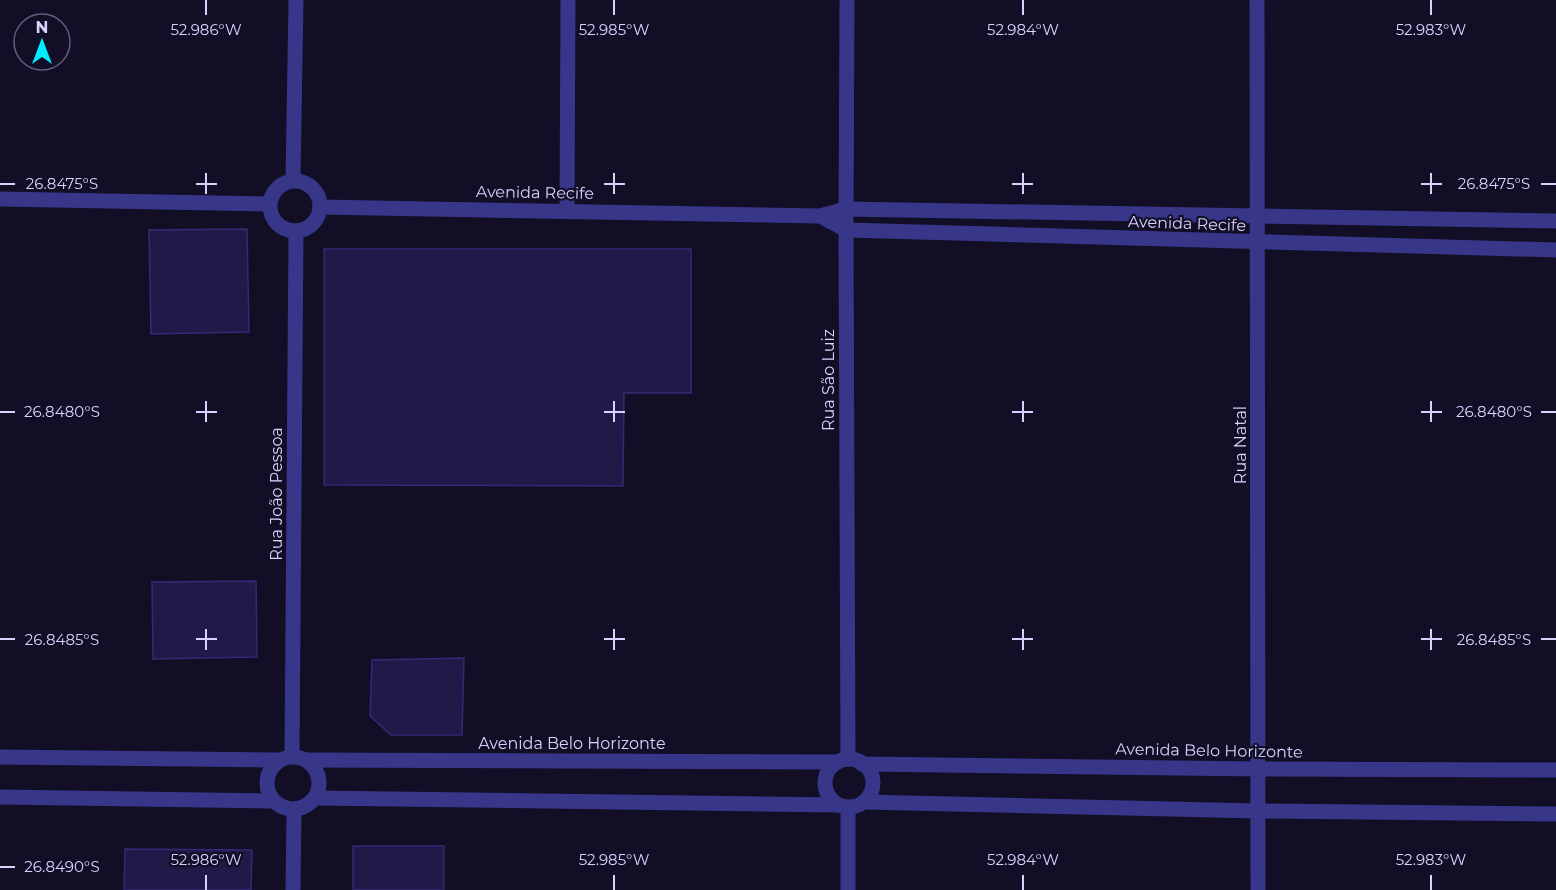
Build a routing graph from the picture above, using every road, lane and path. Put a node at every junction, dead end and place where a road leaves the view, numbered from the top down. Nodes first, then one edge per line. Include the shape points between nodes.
1 (296, 0) edge
2 (568, 0) edge
3 (847, 0) edge
4 (1257, 0) edge
5 (293, 180) junction
6 (0, 199) edge
7 (269, 204) junction
8 (320, 207) junction
9 (846, 208) junction
10 (567, 210) junction
11 (1259, 215) junction
12 (820, 216) junction
13 (1556, 221) edge
14 (846, 230) junction
15 (296, 231) junction
16 (1259, 243) junction
17 (1556, 250) edge
18 (0, 757) edge
19 (293, 759) junction
20 (849, 762) junction
21 (1258, 769) junction
22 (1556, 770) edge
23 (0, 797) edge
24 (315, 798) junction
25 (273, 801) junction
26 (864, 802) junction
27 (843, 806) junction
28 (294, 810) junction
29 (1258, 811) junction
30 (1556, 814) edge
31 (293, 890) edge
32 (848, 890) edge
33 (1258, 890) edge

1 - 5 street
2 - 10 street
3 - 9 street, Rua São Luiz
4 - 11 street, Rua Natal
5 - 7 street via 277,188
5 - 8 street via 307,183 317,193
6 - 7 street
7 - 15 street via 277,224
8 - 10 street, Avenida Recife
8 - 15 street via 317,219 308,228
9 - 11 street, Avenida Recife
9 - 12 street, Avenida Recife
9 - 14 street, Rua São Luiz
10 - 12 street, Avenida Recife
11 - 13 street, Avenida Recife
11 - 16 street, Rua Natal
12 - 14 street, Avenida Recife
14 - 16 street, Avenida Recife
14 - 20 street, Rua São Luiz
15 - 19 street, Rua João Pessoa
16 - 17 street, Avenida Recife
16 - 21 street, Rua Natal
18 - 19 street, Avenida Belo Horizonte
19 - 20 street, Avenida Belo Horizonte
19 - 24 street via 315,767 320,788
19 - 25 street via 271,768 266,779
20 - 21 street, Avenida Belo Horizonte
20 - 26 street via 870,771 871,793
20 - 27 street via 828,770 825,780 830,799
21 - 22 street, Avenida Belo Horizonte
21 - 29 street, Rua Natal
23 - 25 street
24 - 27 street
24 - 28 street
25 - 28 street
26 - 27 street
26 - 29 street
27 - 32 street
28 - 31 street
29 - 30 street
29 - 33 street, Rua Natal

